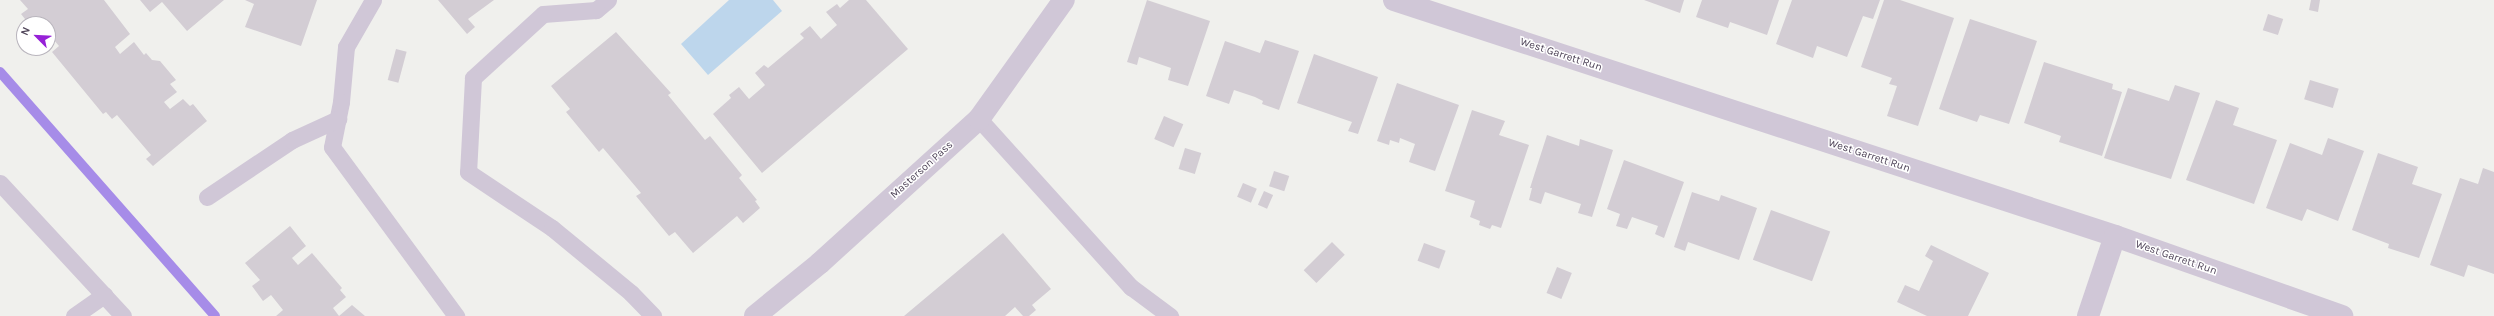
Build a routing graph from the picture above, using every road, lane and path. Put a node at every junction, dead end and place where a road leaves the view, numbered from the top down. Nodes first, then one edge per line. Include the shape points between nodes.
1 (374, 0) edge
2 (608, 0) edge
3 (1064, 0) edge
4 (1394, 0) edge
5 (338, 119) junction
6 (979, 119) junction
7 (0, 183) edge
8 (208, 197) dead end
9 (2115, 236) junction
10 (104, 295) junction
11 (74, 316) edge
12 (123, 316) edge
13 (456, 316) edge
14 (652, 316) edge
15 (755, 316) edge
16 (1170, 316) edge
17 (2088, 316) edge
18 (2342, 316) edge

1 - 5 lane via 346,48
2 - 14 lane via 596,10 543,14 472,78 468,172 552,228 631,293
3 - 6 street, Masterson Pass
4 - 9 street, West Garrett Run
5 - 8 lane via 292,140
5 - 13 lane via 332,147
6 - 15 street, Masterson Pass via 820,263
6 - 16 lane via 1131,287
7 - 10 lane
9 - 17 street
9 - 18 street, West Garrett Run
10 - 11 lane
10 - 12 lane

